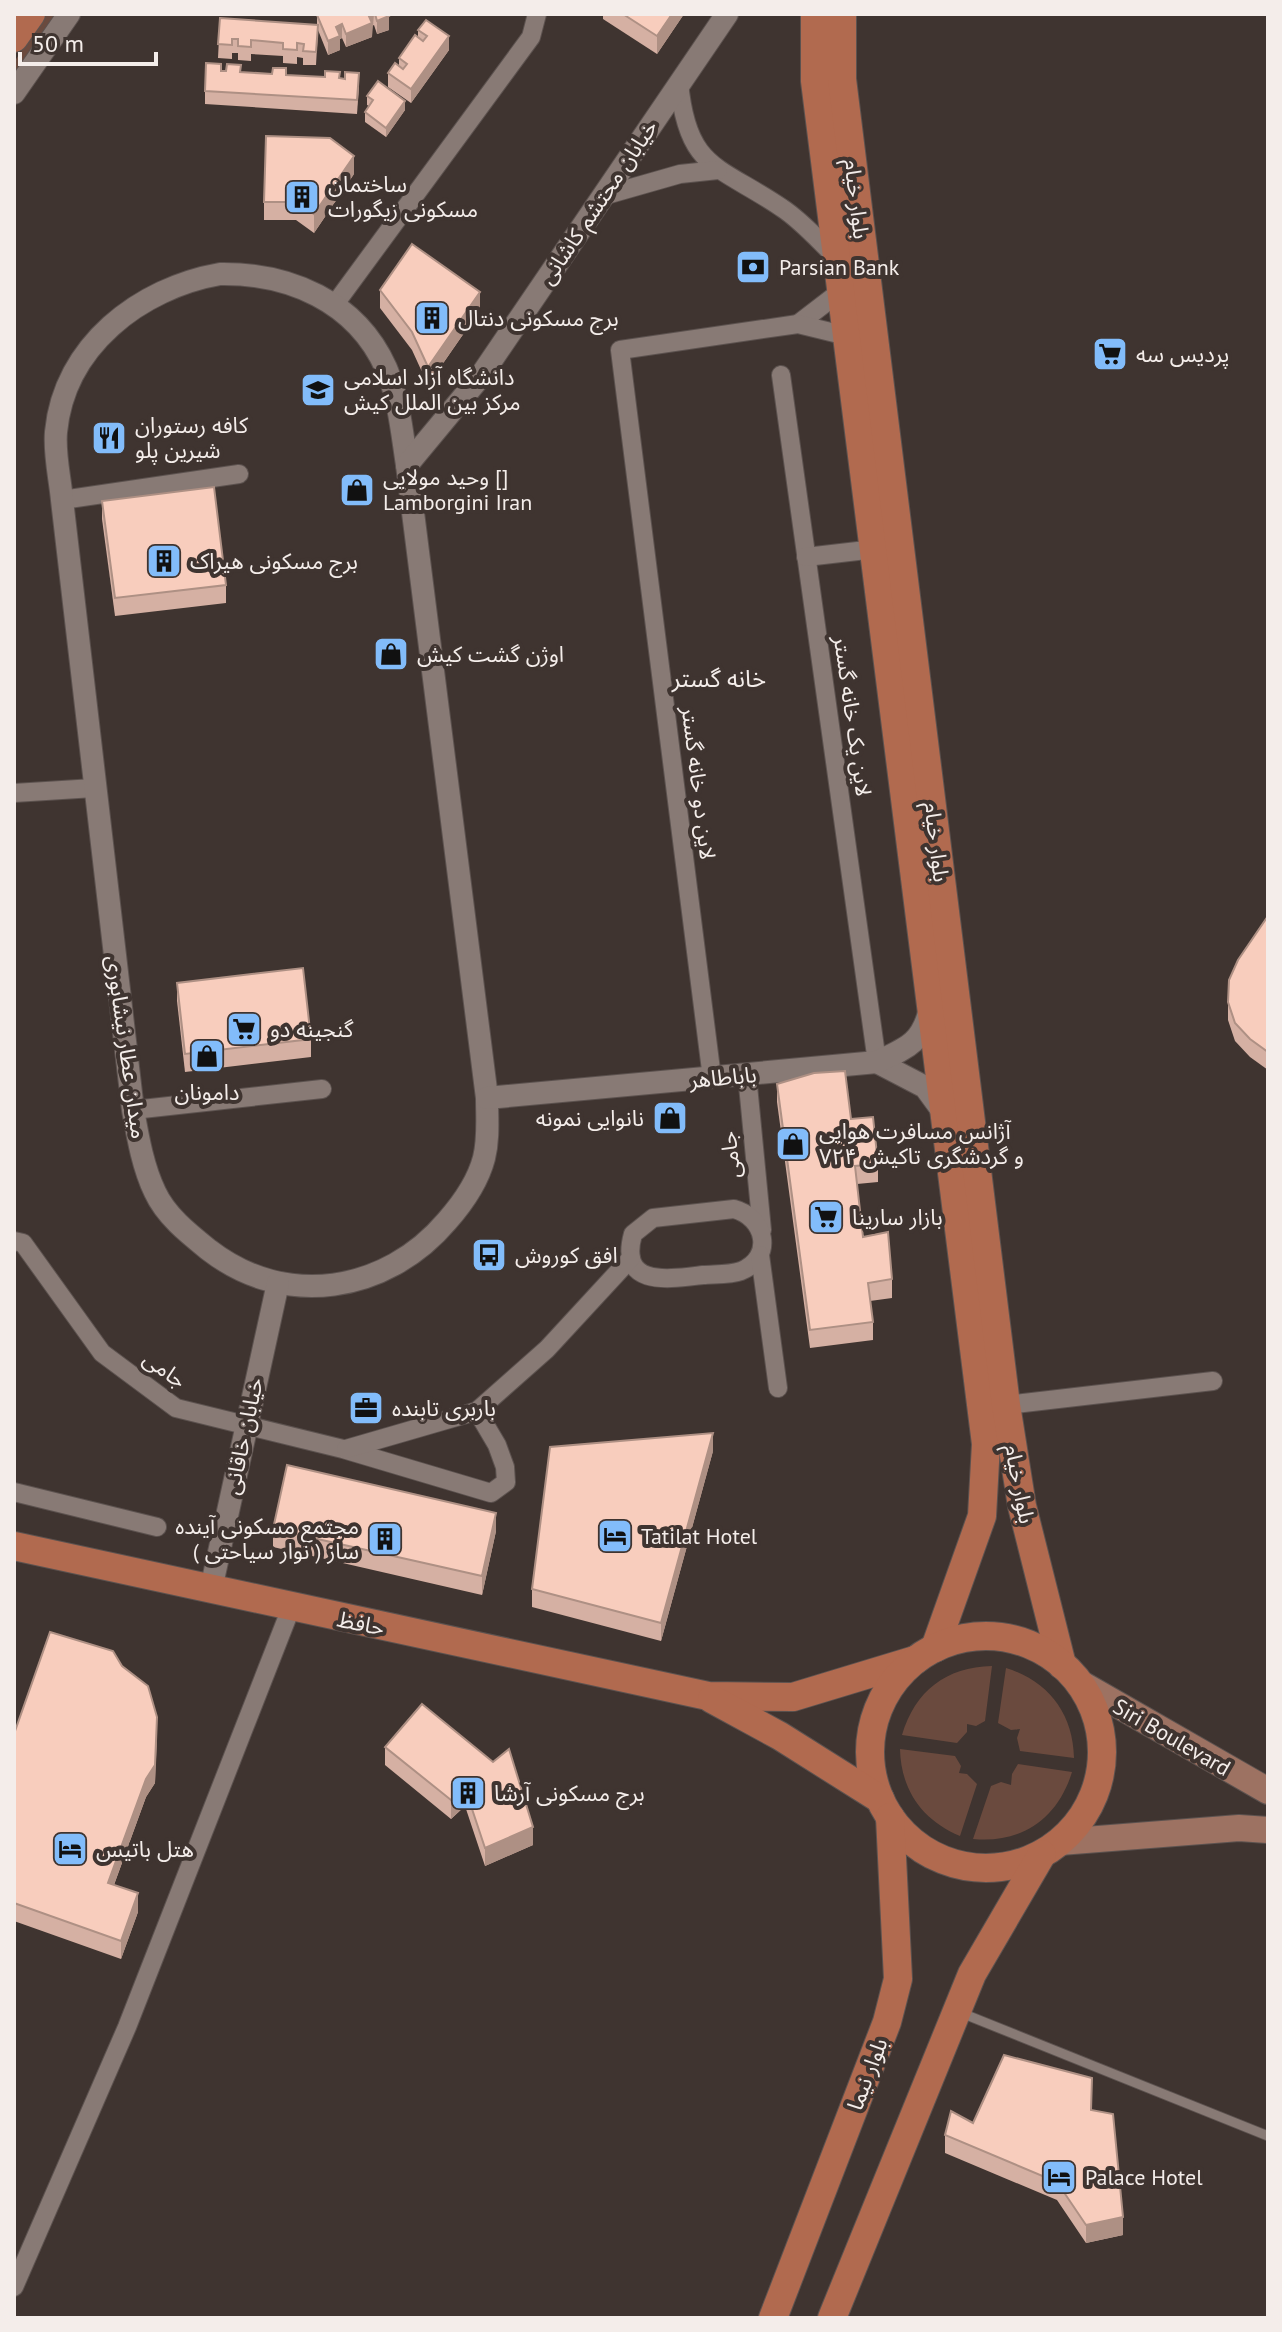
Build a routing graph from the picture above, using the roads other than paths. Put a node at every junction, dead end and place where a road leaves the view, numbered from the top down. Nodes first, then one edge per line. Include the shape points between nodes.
1 (31, 14) edge
2 (69, 14) edge
3 (537, 14) edge
4 (727, 14) edge
5 (815, 14) edge
6 (842, 14) edge
7 (14, 38) edge
8 (679, 82) junction
9 (14, 93) edge
10 (718, 170) junction
11 (603, 196) junction
12 (837, 258) junction
13 (841, 291) junction
14 (335, 304) junction
15 (798, 324) junction
16 (847, 336) junction
17 (781, 375) dead end
18 (407, 465) junction
19 (239, 474) dead end
20 (62, 500) junction
21 (875, 549) junction
22 (806, 557) junction
23 (94, 788) junction
24 (14, 793) edge
25 (930, 1008) junction
26 (877, 1062) junction
27 (747, 1075) junction
28 (712, 1078) junction
29 (322, 1089) dead end
30 (487, 1098) junction
31 (133, 1110) junction
32 (944, 1113) junction
33 (762, 1230) junction
34 (14, 1241) edge
35 (760, 1255) junction
36 (631, 1258) junction
37 (278, 1283) junction
38 (1213, 1381) dead end
39 (778, 1388) dead end
40 (1006, 1405) junction
41 (477, 1411) junction
42 (244, 1427) junction
43 (343, 1449) junction
44 (14, 1492) edge
45 (157, 1527) dead end
46 (14, 1546) edge
47 (211, 1589) junction
48 (291, 1608) junction
49 (925, 1654) junction
50 (1070, 1674) junction
51 (708, 1696) junction
52 (1268, 1791) edge
53 (885, 1808) junction
54 (1268, 1830) edge
55 (1051, 1848) junction
56 (957, 2011) junction
57 (1268, 2136) edge
58 (14, 2287) edge
59 (773, 2318) edge
60 (832, 2318) edge

1 - 7 main road
2 - 9 street
3 - 14 street via 531,37
4 - 8 street, خیابان محتشم کاشانی
5 - 12 main road, بلوار خیام via 815,81
6 - 40 main road, بلوار خیام via 844,95
8 - 10 street via 683,119 696,147
8 - 11 street, خیابان محتشم کاشانی
10 - 11 street via 680,174
10 - 12 street via 785,209
11 - 18 street, خیابان محتشم کاشانی via 480,377
12 - 13 main road, بلوار خیام
13 - 15 street
13 - 16 main road, بلوار خیام
14 - 18 street, میدان عطار نیشابوری via 376,349 386,370
14 - 20 street, میدان عطار نیشابوری via 285,281 220,274 176,284 120,316 90,349 65,399 56,432
15 - 16 street
15 - 28 street, لاین دو خانه گستر via 620,350
16 - 21 main road, بلوار خیام
17 - 22 street, لاین یک خانه گستر
18 - 30 street, میدان عطار نیشابوری
19 - 20 street
20 - 23 street, میدان عطار نیشابوری
21 - 22 street
21 - 25 main road, بلوار خیام
22 - 26 street, لاین یک خانه گستر
23 - 24 street
23 - 31 street, میدان عطار نیشابوری
25 - 26 street, باباطاهر via 925,1030 909,1046
25 - 32 main road, بلوار خیام
26 - 27 street, باباطاهر
26 - 32 street via 925,1087
27 - 28 street, باباطاهر
27 - 33 street, جامی
28 - 30 street, باباطاهر
29 - 31 street
30 - 37 street, میدان عطار نیشابوری via 483,1160 454,1213 424,1245 383,1273 347,1284 314,1288
31 - 37 street, میدان عطار نیشابوری via 147,1173 174,1218 233,1266
32 - 49 main road, بلوار خیام via 986,1444 982,1516
33 - 35 street, جامی
33 - 36 street, جامی via 746,1212 734,1209 653,1218 633,1234
34 - 42 street, جامی via 23,1243 102,1353 176,1408
35 - 36 street via 741,1271 660,1280 638,1270
35 - 39 street, جامی
36 - 41 street, جامی via 547,1349
37 - 42 street, خیابان خاقانی
38 - 40 street
40 - 50 main road, بلوار خیام via 1022,1506
41 - 43 street, جامی
41 - 43 street, جامی via 505,1467 506,1482 491,1493
42 - 43 street, جامی
42 - 47 street, خیابان خاقانی
44 - 45 street
46 - 47 main road, حافظ
47 - 48 main road, حافظ
48 - 51 main road, حافظ
48 - 58 street via 127,2027
49 - 50 main road via 956,1640 1001,1637 1023,1642
49 - 51 main road via 793,1697
49 - 53 main road via 892,1685 876,1715 870,1758
50 - 52 main road, Siri Boulevard
50 - 55 main road via 1098,1722 1101,1767 1087,1809
51 - 53 main road via 780,1736
53 - 55 main road via 919,1847 957,1864 1001,1867
53 - 59 main road, بلوار نیما via 898,1979 887,2022
54 - 55 main road via 1239,1828
55 - 56 main road via 972,1974
56 - 57 lane
56 - 60 main road

